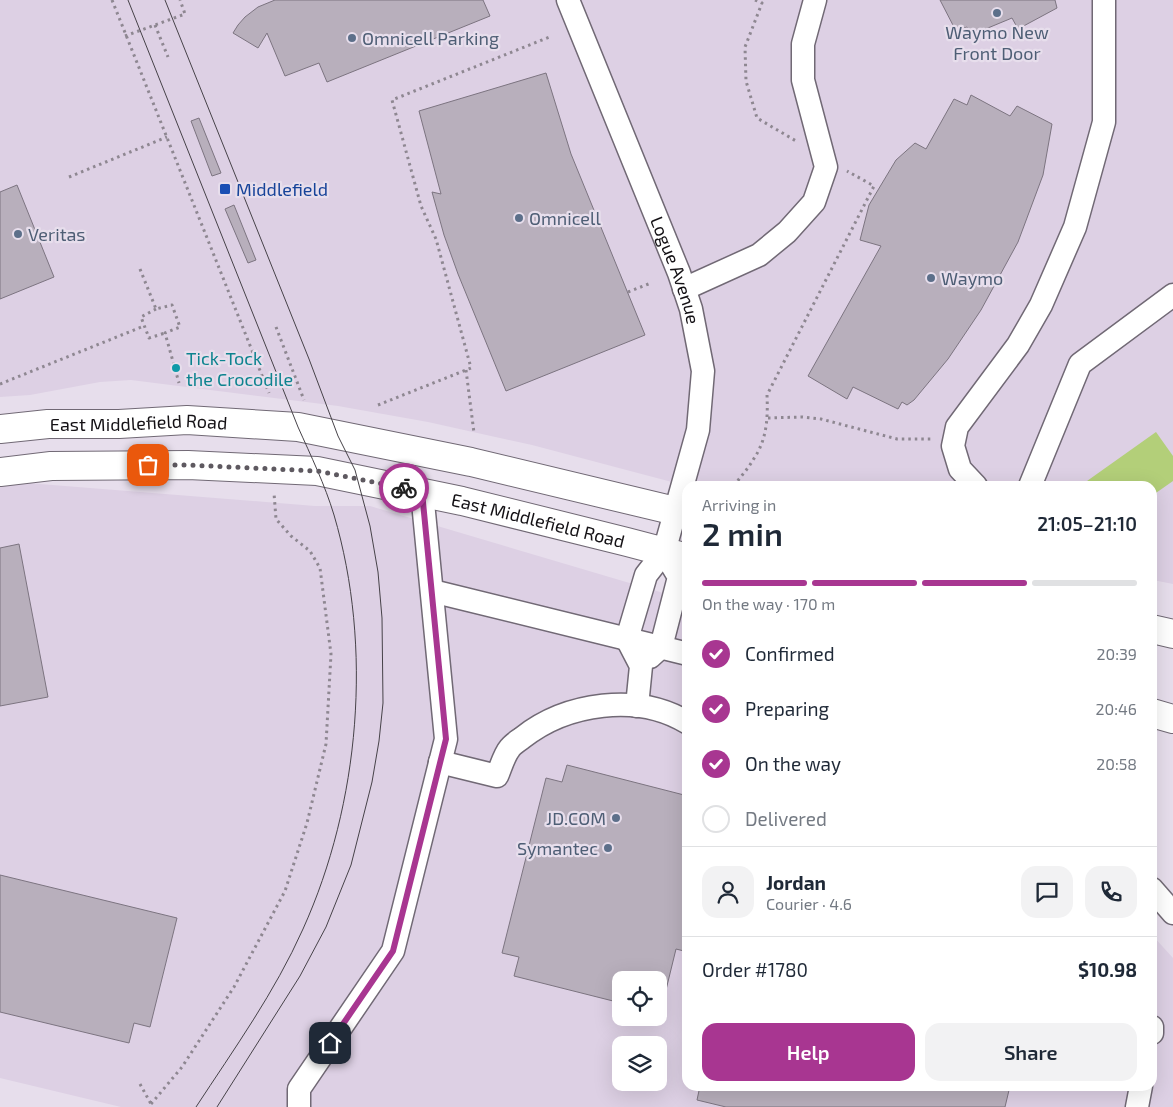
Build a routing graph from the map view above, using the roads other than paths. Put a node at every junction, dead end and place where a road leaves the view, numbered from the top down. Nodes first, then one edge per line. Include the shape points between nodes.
1 (568, 0) edge
2 (815, 0) edge
3 (1104, 0) edge
4 (684, 289) junction
5 (1173, 295) edge
6 (48, 424) junction
7 (0, 429) edge
8 (51, 466) junction
9 (0, 472) edge
10 (688, 481) edge
11 (971, 481) edge
12 (1032, 481) edge
13 (422, 492) junction
14 (681, 513) edge
15 (676, 555) edge
16 (432, 591) junction
17 (1157, 630) edge
18 (1173, 634) edge
19 (627, 639) junction
20 (661, 648) junction
21 (682, 653) edge
22 (641, 666) junction
23 (637, 706) junction
24 (1157, 714) edge
25 (682, 719) edge
26 (1173, 719) edge
27 (440, 762) junction
28 (1157, 895) edge
29 (1173, 913) edge
30 (1140, 1091) edge
31 (299, 1107) edge
32 (1137, 1107) edge

1 - 4 street, Logue Avenue
2 - 4 street via 803,44 803,80 826,167 814,202 787,232 759,255
3 - 11 street via 1104,122 1075,227 1041,305 1018,345 957,427 953,446 960,469
4 - 10 street, Logue Avenue via 703,371 698,430
5 - 12 street via 1080,364
6 - 7 main road, East Middlefield Road
6 - 8 main road
6 - 14 main road, East Middlefield Road via 187,420 298,427 471,462
8 - 9 main road, East Middlefield Road
8 - 13 main road, East Middlefield Road via 188,465 317,471
13 - 15 main road, East Middlefield Road
13 - 16 street
14 - 15 street, Logue Avenue
15 - 19 street via 646,575
15 - 20 street via 679,576
16 - 19 street
16 - 27 street via 446,739
17 - 18 main road
19 - 20 street
19 - 22 street
20 - 21 street
20 - 22 street
22 - 23 street
23 - 25 street
23 - 27 street via 591,707 564,714 534,728 509,748 497,776
24 - 26 main road
27 - 31 street via 393,951 299,1089
28 - 29 street
30 - 32 street

